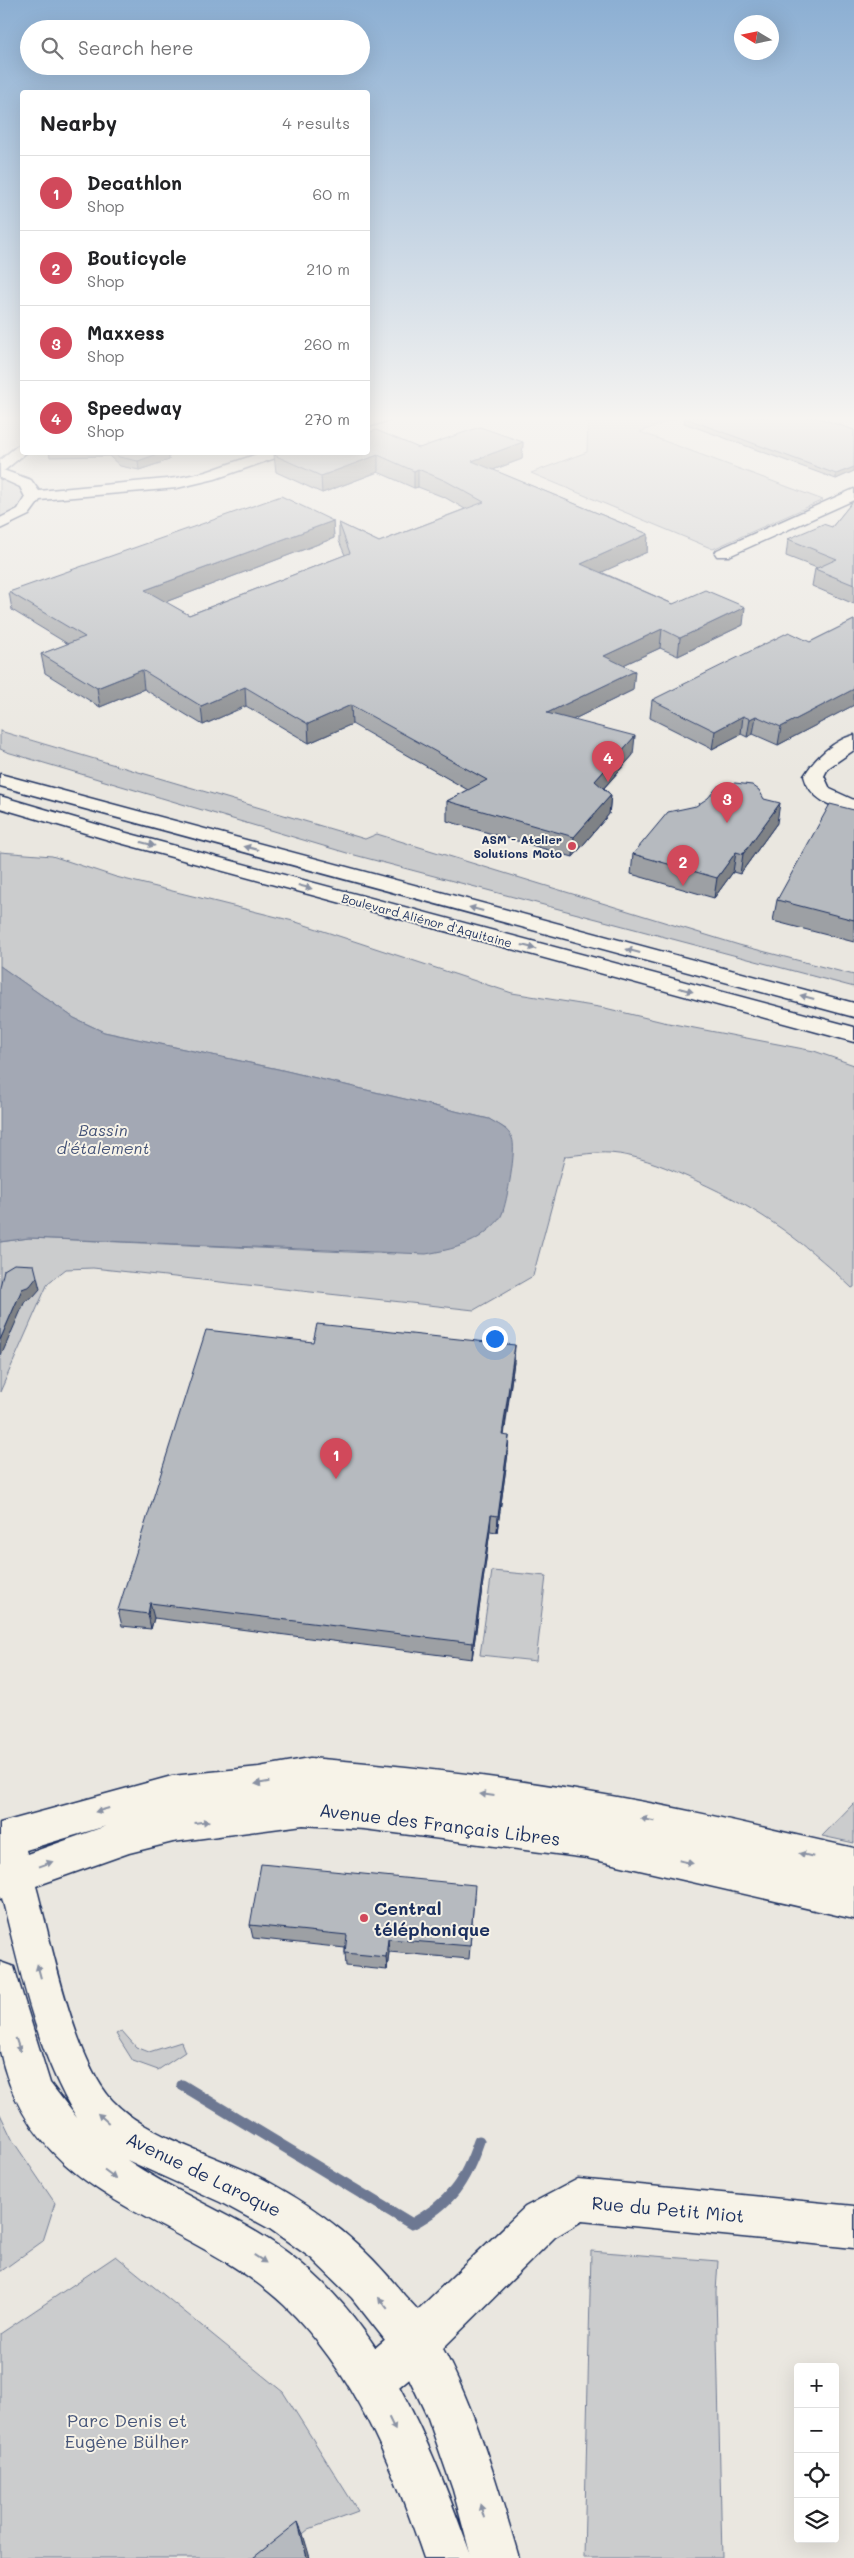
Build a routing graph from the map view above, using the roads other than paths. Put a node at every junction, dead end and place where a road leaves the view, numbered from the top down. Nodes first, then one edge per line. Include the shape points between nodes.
1 (760, 536) edge
2 (723, 553) dead end
3 (854, 741) edge
4 (0, 780) edge
5 (0, 802) edge
6 (854, 806) edge
7 (0, 817) edge
8 (116, 836) junction
9 (854, 1010) edge
10 (854, 1035) edge
11 (5, 1859) edge
12 (854, 1866) edge
13 (854, 1901) edge
14 (0, 1982) edge
15 (854, 2227) edge
16 (416, 2343) junction
17 (371, 2381) junction
18 (448, 2558) edge
19 (495, 2558) edge

1 - 2 main road
3 - 6 main road via 820,765 814,776 819,790 825,795
9 -> 4 main road, Boulevard Aliénor d'Aquitaine
5 - 8 main road, Boulevard Aliénor d'Aquitaine
7 - 8 main road via 85,836
8 -> 10 main road, Boulevard Aliénor d'Aquitaine
12 -> 11 main road via 645,1819 551,1803 377,1780 310,1775 172,1793 125,1804
11 -> 13 main road, Avenue des Français Libres via 86,1850 155,1829 303,1808 364,1812 587,1841
16 -> 11 main road, Avenue de Laroque via 367,2283 326,2243 285,2214 235,2187 133,2142 98,2114 73,2074
14 -> 17 main road via 36,2098 71,2143 115,2178 266,2262 298,2288 333,2324
15 - 16 main road, Rue du Petit Miot via 578,2200 540,2222
16 - 17 main road, Rue du Petit Miot
19 -> 16 main road, Avenue de Laroque via 476,2490 448,2411
17 -> 18 main road via 432,2511

